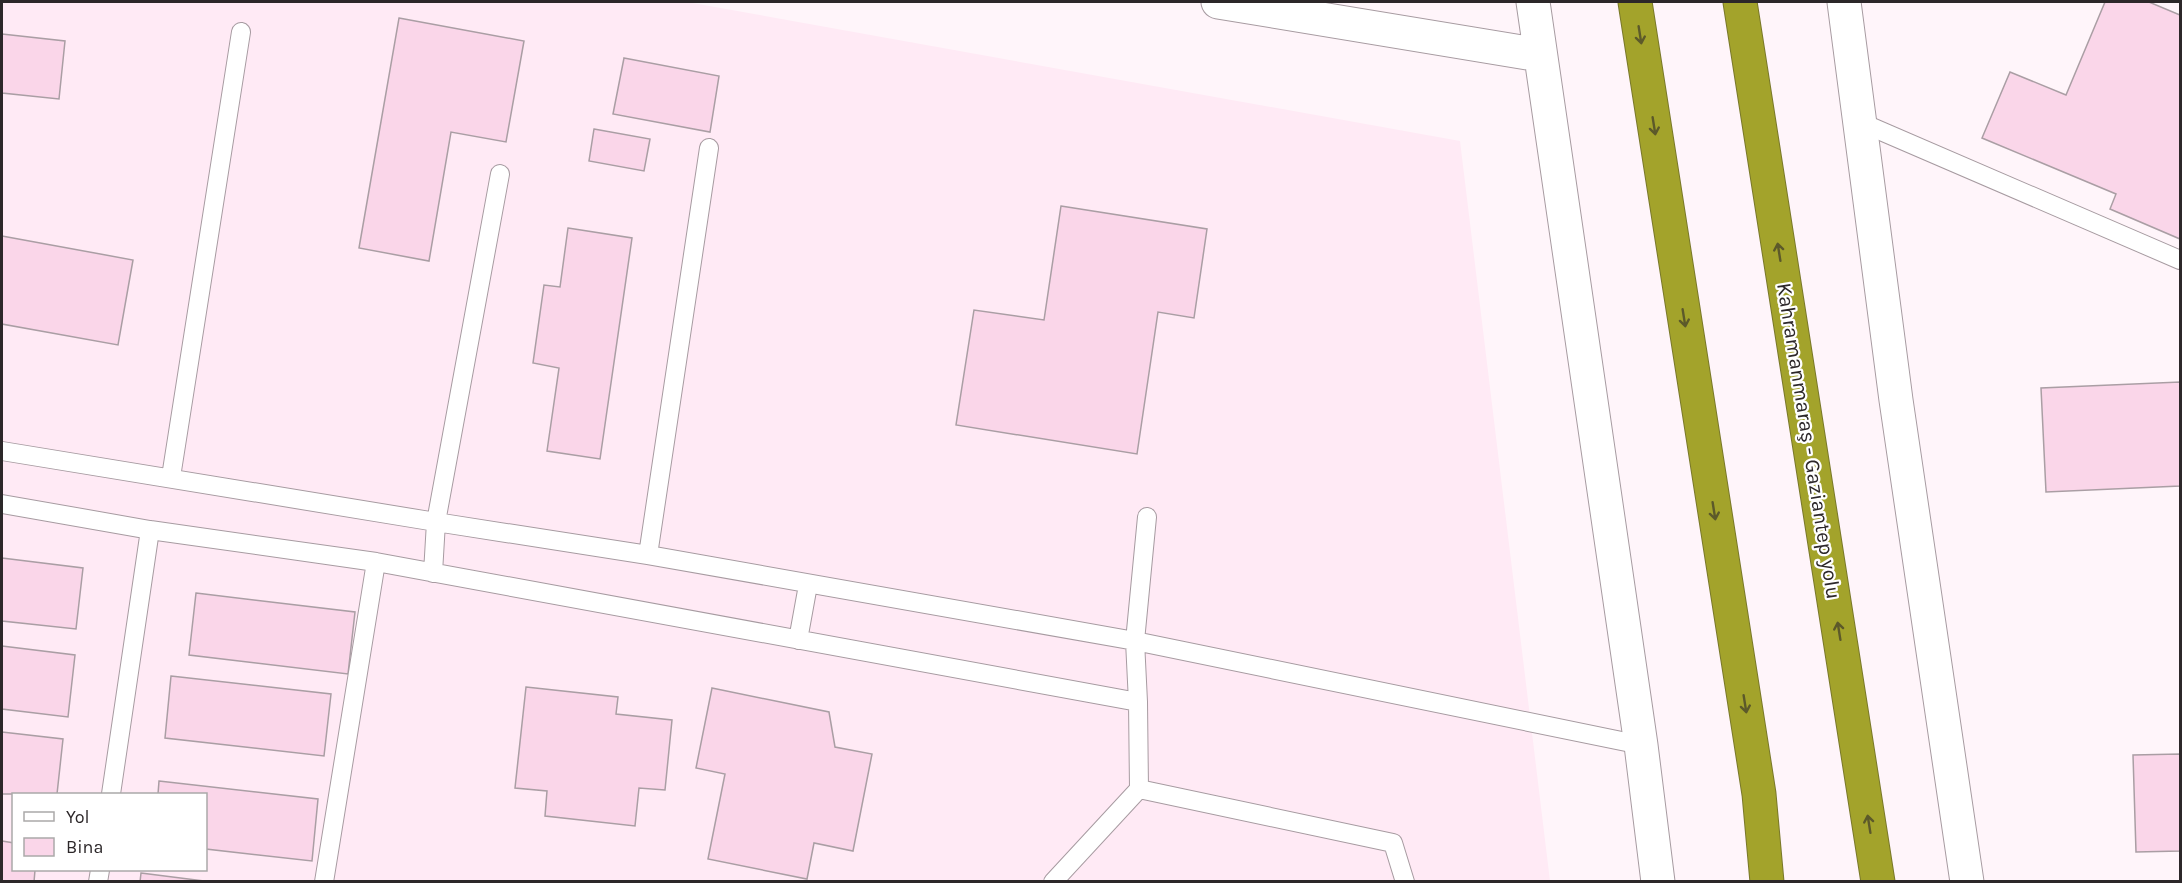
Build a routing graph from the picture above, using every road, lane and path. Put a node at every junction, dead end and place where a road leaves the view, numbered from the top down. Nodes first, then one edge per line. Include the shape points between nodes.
1 (1218, 2) edge
2 (1533, 2) edge
3 (1635, 2) edge
4 (1740, 2) edge
5 (1844, 2) edge
6 (241, 32) dead end
7 (1540, 55) junction
8 (1860, 122) junction
9 (709, 148) dead end
10 (500, 174) dead end
11 (2181, 260) edge
12 (2, 451) edge
13 (171, 477) junction
14 (2, 504) edge
15 (1147, 517) dead end
16 (436, 522) junction
17 (150, 530) junction
18 (648, 555) junction
19 (376, 562) junction
20 (433, 573) junction
21 (808, 585) junction
22 (798, 640) junction
23 (1135, 641) junction
24 (1138, 702) junction
25 (1641, 745) junction
26 (1139, 789) junction
27 (111, 793) edge
28 (324, 882) edge
29 (1053, 882) edge
30 (1406, 882) edge
31 (1658, 882) edge
32 (1767, 882) edge
33 (1878, 882) edge
34 (1967, 882) edge

1 - 7 street
2 - 7 street
3 -> 32 highway via 1759,794
33 -> 4 highway, Kahramanmaraş - Gaziantep yolu
5 - 8 street
6 - 13 lane
7 - 25 street
8 - 11 lane
8 - 34 street via 1896,400
9 - 18 lane
10 - 16 lane
12 - 13 lane
13 - 16 lane
14 - 17 lane
15 - 23 lane
16 - 18 lane
16 - 20 lane
17 - 19 lane
17 - 27 lane
18 - 21 lane
19 - 20 lane
19 - 28 lane
20 - 22 lane
21 - 22 lane
21 - 23 lane
22 - 24 lane
23 - 24 lane
23 - 25 lane
24 - 26 lane
25 - 31 street
26 - 29 lane
26 - 30 lane via 1393,843

